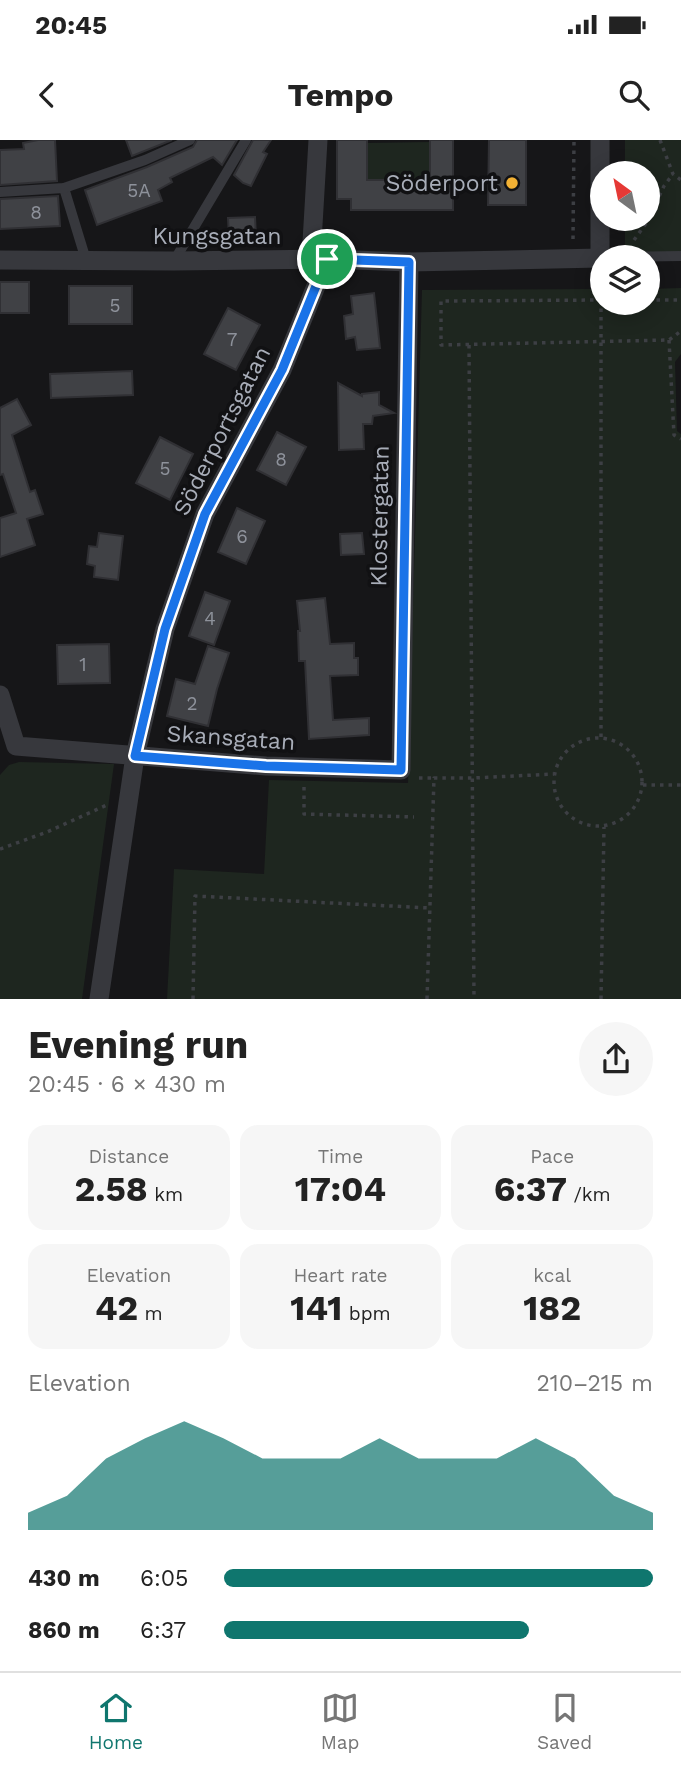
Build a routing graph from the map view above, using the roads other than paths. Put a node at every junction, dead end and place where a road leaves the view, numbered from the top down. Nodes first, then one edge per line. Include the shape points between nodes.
1 (190, 140) edge
2 (246, 140) edge
3 (318, 140) edge
4 (600, 140) edge
5 (64, 188) junction
6 (0, 192) edge
7 (604, 245) edge
8 (660, 256) edge
9 (681, 256) edge
10 (590, 258) edge
11 (319, 259) junction
12 (0, 260) edge
13 (86, 260) junction
14 (174, 261) junction
15 (409, 262) junction
16 (0, 695) edge
17 (135, 756) junction
18 (401, 770) joint
19 (99, 999) edge

1 - 5 lane
2 - 14 lane
3 - 11 street, Söderportsgatan
4 - 7 street
5 - 6 lane
5 - 13 lane
8 - 9 lane, Kungsgatan
10 - 15 street, Kungsgatan
11 - 14 street, Kungsgatan
11 - 15 street, Kungsgatan
11 - 17 street, Söderportsgatan via 282,370 205,514 165,629
12 - 13 street, Kungsgatan
13 - 14 street, Kungsgatan
15 - 18 street, Klostergatan
16 - 17 street, Skansgatan via 16,746
17 - 18 street, Skansgatan
17 - 19 street, Söderportsgatan

